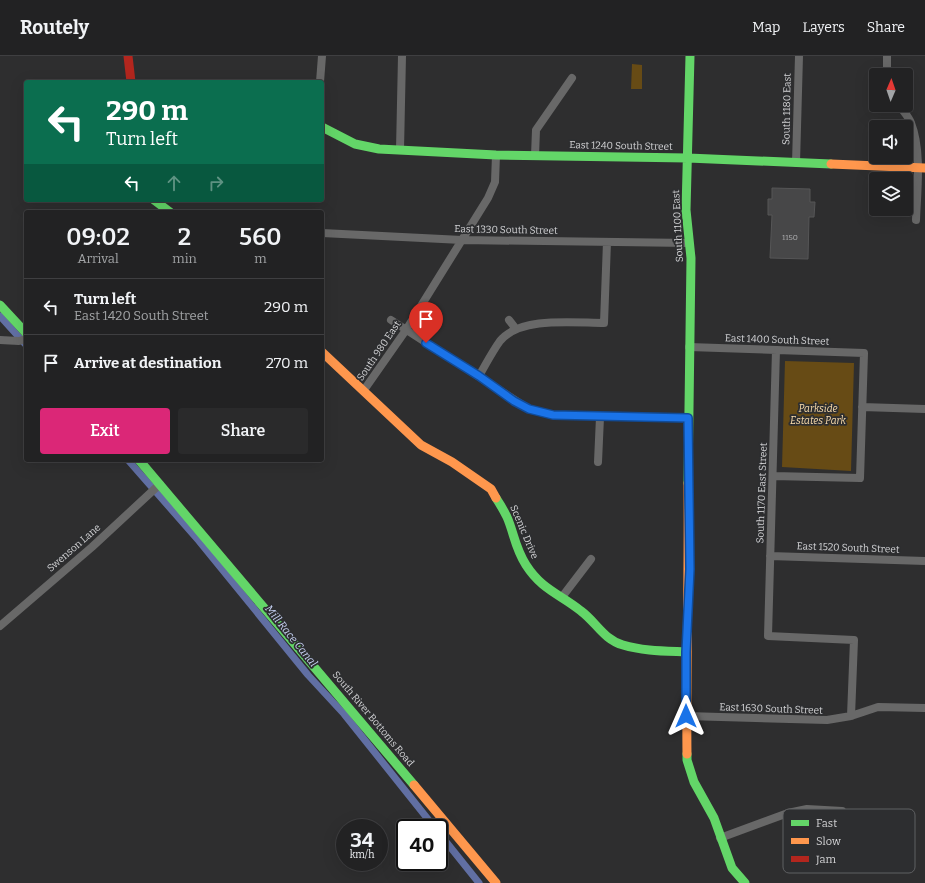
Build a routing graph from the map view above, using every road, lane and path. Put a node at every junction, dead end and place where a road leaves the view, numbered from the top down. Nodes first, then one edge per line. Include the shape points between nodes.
1 (128, 56) edge
2 (322, 56) edge
3 (402, 56) edge
4 (690, 56) edge
5 (799, 56) edge
6 (887, 56) edge
7 (887, 68) edge
8 (572, 78) dead end
9 (131, 80) edge
10 (320, 80) edge
11 (904, 112) edge
12 (324, 128) edge
13 (400, 150) junction
14 (496, 155) junction
15 (535, 156) junction
16 (688, 158) junction
17 (796, 163) junction
18 (921, 168) edge
19 (157, 202) edge
20 (167, 210) edge
21 (916, 220) dead end
22 (324, 234) edge
23 (462, 240) junction
24 (607, 242) junction
25 (689, 243) junction
26 (0, 305) edge
27 (391, 320) dead end
28 (509, 320) dead end
29 (516, 329) junction
30 (406, 330) junction
31 (24, 338) edge
32 (0, 340) edge
33 (690, 347) junction
34 (776, 350) junction
35 (324, 354) edge
36 (479, 376) junction
37 (364, 390) junction
38 (862, 407) junction
39 (925, 409) edge
40 (600, 417) junction
41 (688, 418) junction
42 (140, 462) edge
43 (598, 462) dead end
44 (773, 476) junction
45 (158, 486) junction
46 (770, 556) junction
47 (591, 559) dead end
48 (925, 561) edge
49 (562, 597) junction
50 (0, 626) edge
51 (686, 652) junction
52 (925, 708) edge
53 (686, 716) junction
54 (851, 716) junction
55 (783, 815) edge
56 (720, 838) junction
57 (496, 883) edge
58 (745, 883) edge

1 - 9 street
2 - 10 street
3 - 13 street
4 - 16 street, South 1100 East
5 - 17 street, South 1180 East
6 - 7 street
8 - 15 street via 536,130
11 - 18 street via 911,123
12 - 13 street, East 1240 South Street via 363,147
13 - 14 street, East 1240 South Street
14 - 15 street, East 1240 South Street
14 - 23 street, South 980 East via 495,182
15 - 16 street, East 1240 South Street
16 - 17 street, East 1240 South Street
16 - 25 street, South 1100 East via 686,210
17 - 18 street, East 1240 South Street
18 - 21 street
19 - 20 street
22 - 23 street, East 1330 South Street
23 - 24 street, East 1330 South Street
23 - 30 street, South 980 East
24 - 25 street, East 1330 South Street
24 - 29 street via 604,323 536,324
25 - 33 street, South 1100 East
26 - 31 street
27 - 30 street
28 - 29 street
29 - 36 street via 501,340
30 - 36 street
30 - 37 street, South 980 East
31 - 32 street
33 - 34 street, East 1400 South Street
33 - 41 street, South 1100 East
34 - 38 street, East 1400 South Street via 864,353
34 - 44 street, South 1170 East Street
35 - 37 street, Scenic Drive
36 - 40 street via 529,409 553,415
37 - 49 street, Scenic Drive via 421,445 452,462 491,489 508,517 514,542 525,564 548,590
38 - 39 street
38 - 44 street via 860,478
40 - 41 street
40 - 43 street
41 - 51 street, South 1100 East via 690,569
42 - 45 street, South River Bottoms Road
44 - 46 street, South 1170 East Street
45 - 50 street, Swenson Lane
45 - 57 street, South River Bottoms Road
46 - 48 street, East 1520 South Street
46 - 54 street, South 1170 East Street via 768,636 854,640
47 - 49 street
49 - 51 street, Scenic Drive via 582,611 605,636 621,645
51 - 53 street, South 1100 East
52 - 54 street, East 1630 South Street via 878,707
53 - 54 street, East 1630 South Street via 827,720
53 - 56 street, South 1100 East via 687,760 694,782 714,818
55 - 56 street
56 - 58 street, South 1100 East via 732,868

